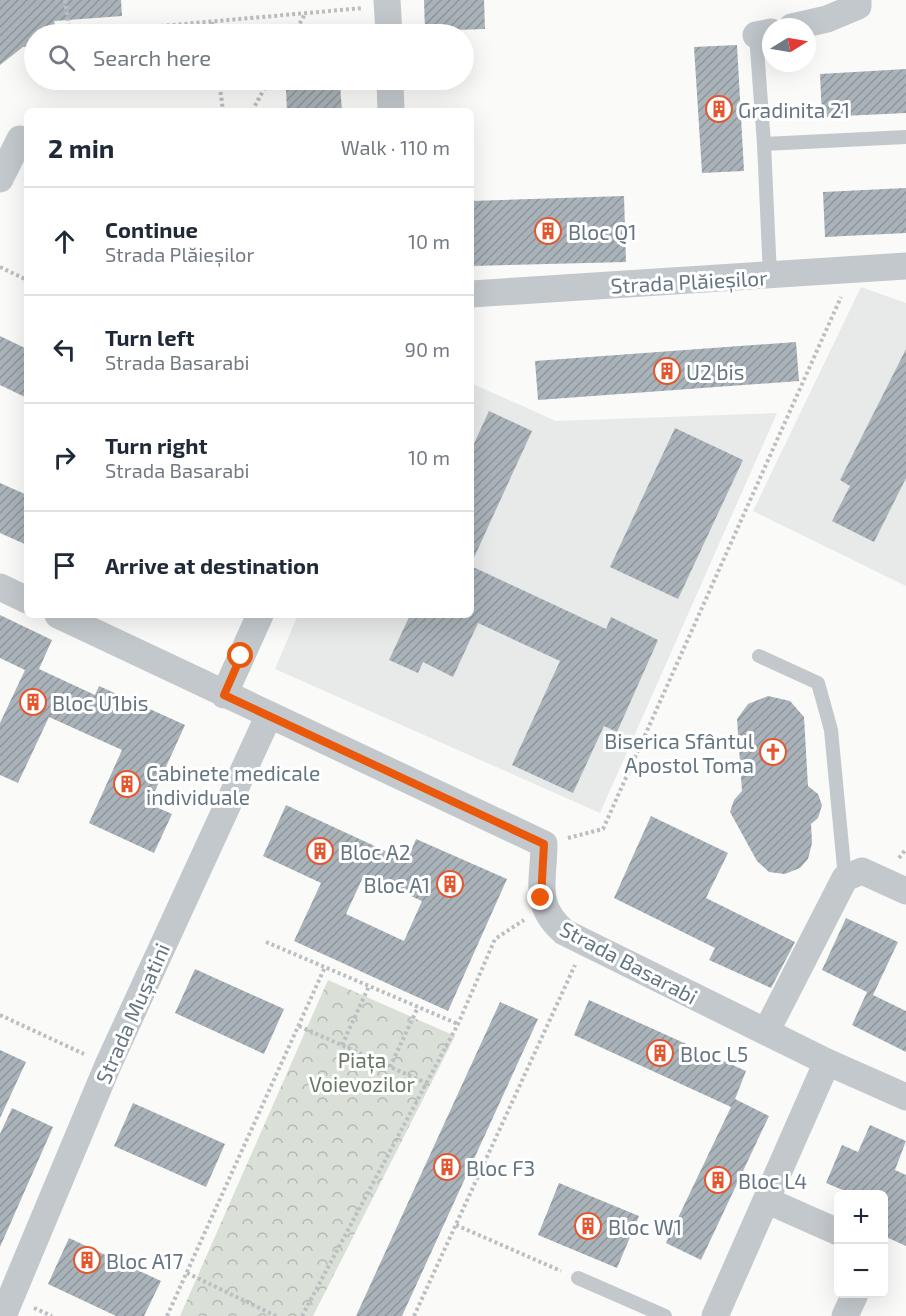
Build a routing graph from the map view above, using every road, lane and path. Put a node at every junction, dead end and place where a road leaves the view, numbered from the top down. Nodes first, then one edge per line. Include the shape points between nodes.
1 (65, 0) edge
2 (858, 0) edge
3 (387, 3) edge
4 (305, 14) junction
5 (212, 22) joint
6 (816, 22) edge
7 (69, 24) edge
8 (193, 24) edge
9 (300, 24) edge
10 (388, 24) edge
11 (764, 72) edge
12 (220, 90) edge
13 (264, 90) edge
14 (390, 90) edge
15 (223, 108) edge
16 (254, 108) edge
17 (391, 108) edge
18 (906, 137) edge
19 (24, 141) edge
20 (765, 144) junction
21 (0, 179) edge
22 (906, 266) edge
23 (0, 267) edge
24 (852, 270) junction
25 (770, 276) junction
26 (24, 279) edge
27 (474, 294) edge
28 (0, 587) edge
29 (24, 599) edge
30 (64, 618) edge
31 (259, 618) edge
32 (759, 656) dead end
33 (224, 695) junction
34 (269, 715) junction
35 (544, 844) junction
36 (845, 878) junction
37 (906, 891) edge
38 (544, 910) junction
39 (266, 942) dead end
40 (585, 942) junction
41 (325, 967) junction
42 (369, 986) junction
43 (418, 1007) junction
44 (0, 1015) edge
45 (458, 1024) junction
46 (298, 1026) junction
47 (766, 1032) junction
48 (342, 1045) junction
49 (828, 1062) junction
50 (108, 1065) junction
51 (390, 1067) junction
52 (426, 1083) junction
53 (906, 1097) edge
54 (768, 1202) junction
55 (456, 1225) junction
56 (834, 1230) edge
57 (187, 1273) junction
58 (578, 1278) joint
59 (853, 1298) edge
60 (3, 1316) edge
61 (167, 1316) edge
62 (276, 1316) edge
63 (302, 1316) edge
64 (414, 1316) edge
65 (665, 1316) edge
66 (715, 1316) edge
67 (845, 1316) edge

1 - 7 path
2 - 6 street via 858,6
3 - 4 path
3 - 10 street
4 - 5 path
4 - 9 path
5 - 8 path
11 - 20 lane
12 - 15 path
13 - 16 path
14 - 17 street
18 - 20 lane
19 - 21 street via 20,139
20 - 25 lane
22 - 24 street, Strada Plăieșilor
23 - 26 path
24 - 25 street, Strada Plăieșilor
24 - 35 path via 603,829
25 - 27 street, Strada Plăieșilor
28 - 29 street
30 - 33 street
31 - 33 street
32 - 36 lane via 818,682 831,730
33 - 34 street
34 - 35 street
34 - 50 street, Strada Mușatini
35 - 38 street, Strada Basarabi
36 - 37 street via 862,871
36 - 47 street
38 - 40 street, Strada Basarabi via 564,932
38 - 45 path via 495,939
39 - 41 path
40 - 47 street, Strada Basarabi
40 - 55 path
41 - 42 path
41 - 46 path
42 - 43 path
42 - 48 path
43 - 45 path
43 - 51 path
44 - 50 path
45 - 52 path
46 - 48 path
46 - 57 path
47 - 49 street, Strada Basarabi
48 - 51 path
49 - 53 street, Strada Basarabi
49 - 54 street
50 - 60 street, Strada Mușatini
51 - 52 path
52 - 63 path
54 - 56 street
54 - 66 street
55 - 58 path
55 - 64 path
57 - 61 path
57 - 62 path
58 - 65 lane
59 - 67 street

